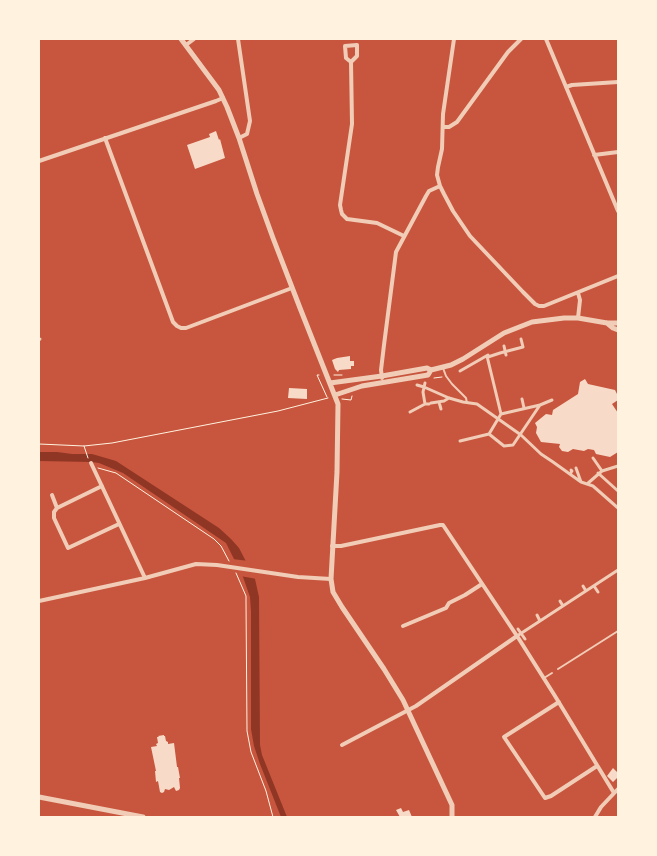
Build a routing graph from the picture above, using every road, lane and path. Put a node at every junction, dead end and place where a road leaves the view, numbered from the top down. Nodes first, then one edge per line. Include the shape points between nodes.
1 (181, 39) edge
2 (194, 39) edge
3 (238, 39) edge
4 (454, 39) edge
5 (521, 39) edge
6 (546, 39) edge
7 (186, 45) junction
8 (351, 62) junction
9 (618, 82) edge
10 (566, 88) junction
11 (223, 98) junction
12 (443, 127) junction
13 (105, 138) junction
14 (239, 138) junction
15 (618, 152) edge
16 (594, 155) junction
17 (39, 161) edge
18 (440, 186) junction
19 (618, 211) edge
20 (404, 236) junction
21 (618, 276) edge
22 (292, 288) junction
23 (578, 293) junction
24 (578, 318) junction
25 (607, 323) junction
26 (618, 323) edge
27 (618, 330) edge
28 (521, 339) dead end
29 (504, 346) dead end
30 (506, 353) junction
31 (488, 356) junction
32 (443, 368) junction
33 (431, 370) junction
34 (460, 371) dead end
35 (332, 374) dead end
36 (344, 374) dead end
37 (317, 375) dead end
38 (382, 376) junction
39 (446, 376) junction
40 (432, 379) dead end
41 (330, 383) junction
42 (382, 383) junction
43 (424, 385) junction
44 (417, 386) dead end
45 (335, 395) junction
46 (352, 396) dead end
47 (449, 398) junction
48 (522, 399) dead end
49 (348, 400) dead end
50 (552, 400) dead end
51 (439, 402) junction
52 (466, 403) junction
53 (425, 404) junction
54 (540, 404) junction
55 (524, 408) junction
56 (441, 409) dead end
57 (410, 412) dead end
58 (501, 414) junction
59 (498, 419) junction
60 (489, 434) junction
61 (521, 434) junction
62 (460, 441) dead end
63 (39, 444) edge
64 (84, 446) junction
65 (86, 453) dead end
66 (593, 458) dead end
67 (91, 463) dead end
68 (618, 466) edge
69 (93, 468) junction
70 (576, 468) dead end
71 (600, 472) junction
72 (581, 482) junction
73 (587, 484) junction
74 (102, 486) junction
75 (618, 491) edge
76 (52, 495) dead end
77 (618, 507) edge
78 (57, 508) junction
79 (119, 524) junction
80 (332, 546) junction
81 (236, 567) junction
82 (618, 570) edge
83 (145, 578) junction
84 (331, 579) junction
85 (482, 584) junction
86 (583, 586) dead end
87 (594, 586) junction
88 (586, 591) junction
89 (598, 592) dead end
90 (39, 601) edge
91 (560, 601) dead end
92 (563, 606) junction
93 (537, 615) dead end
94 (540, 621) junction
95 (403, 626) dead end
96 (518, 629) dead end
97 (618, 631) edge
98 (516, 636) junction
99 (523, 636) junction
100 (558, 669) dead end
101 (552, 673) dead end
102 (544, 678) junction
103 (559, 702) junction
104 (408, 710) junction
105 (342, 745) dead end
106 (598, 766) junction
107 (618, 789) edge
108 (614, 793) junction
109 (39, 797) edge
110 (143, 817) edge
111 (273, 817) edge
112 (447, 817) edge
113 (451, 817) edge
114 (595, 817) edge

1 - 7 street
2 - 7 street
3 - 14 street via 250,121 247,134
4 - 12 street
5 - 12 street via 457,122
6 - 10 street
7 - 11 street
8 - 8 street via 357,56 356,45 345,46 346,58
8 - 20 street via 352,124 340,205 342,214 347,219 377,223
9 - 10 street
10 - 16 street
11 - 13 street
11 - 14 street
12 - 18 street via 437,175
13 - 17 street
13 - 22 street via 177,326 186,328
14 - 22 street
15 - 16 street
16 - 19 street
18 - 20 street via 429,191
18 - 23 street via 470,236 535,304 544,306
20 - 38 street via 396,252
21 - 23 street
22 - 41 street
23 - 24 street
24 - 25 street
24 - 32 street via 546,319 524,324
25 - 26 street
25 - 27 street
28 - 30 street via 523,347
29 - 30 street
30 - 31 street
31 - 34 street
31 - 58 street
32 - 33 street
32 - 39 lane
33 - 38 street
33 - 42 street via 428,374
35 - 36 path
37 - 64 path via 328,398 278,411
38 - 41 street
38 - 42 street
39 - 40 path
39 - 52 lane via 466,398
41 - 45 street
42 - 45 street
43 - 44 street
43 - 47 street
43 - 53 street
45 - 80 street via 339,407
46 - 49 path
47 - 51 street
47 - 52 street
48 - 55 street
50 - 54 street
51 - 53 street
51 - 56 street
52 - 59 street via 477,404
53 - 57 street
54 - 55 street
54 - 61 street
55 - 58 street
58 - 59 street
59 - 60 street
59 - 61 street
60 - 61 street via 504,446 511,447
60 - 62 street
61 - 72 street via 553,465 571,472
63 - 64 path
64 - 65 path
66 - 71 street
67 - 69 street
68 - 71 street
69 - 74 street
69 - 81 path via 116,473 214,538
70 - 72 street
71 - 73 street
71 - 75 street
72 - 73 street
73 - 77 street
74 - 78 street
74 - 79 street
76 - 78 street
78 - 79 street via 54,518 68,548
79 - 83 street
80 - 84 street
80 - 85 street via 443,525
81 - 83 street via 196,564
81 - 84 street
81 - 111 path via 246,602 248,740
82 - 87 street
83 - 90 street
84 - 104 street via 336,598
85 - 95 street via 448,603 446,608
85 - 98 street
86 - 88 street
87 - 88 street
87 - 89 street
88 - 92 street
91 - 92 street
92 - 94 street
93 - 94 street
94 - 99 street
96 - 99 street
97 - 100 lane
98 - 99 street
98 - 102 street
98 - 104 street
101 - 102 lane
102 - 103 street
103 - 106 street
103 - 106 street via 504,737 545,798
104 - 105 street
104 - 113 street via 452,805
106 - 108 street
107 - 108 street
108 - 114 street
109 - 110 street
112 - 113 street

